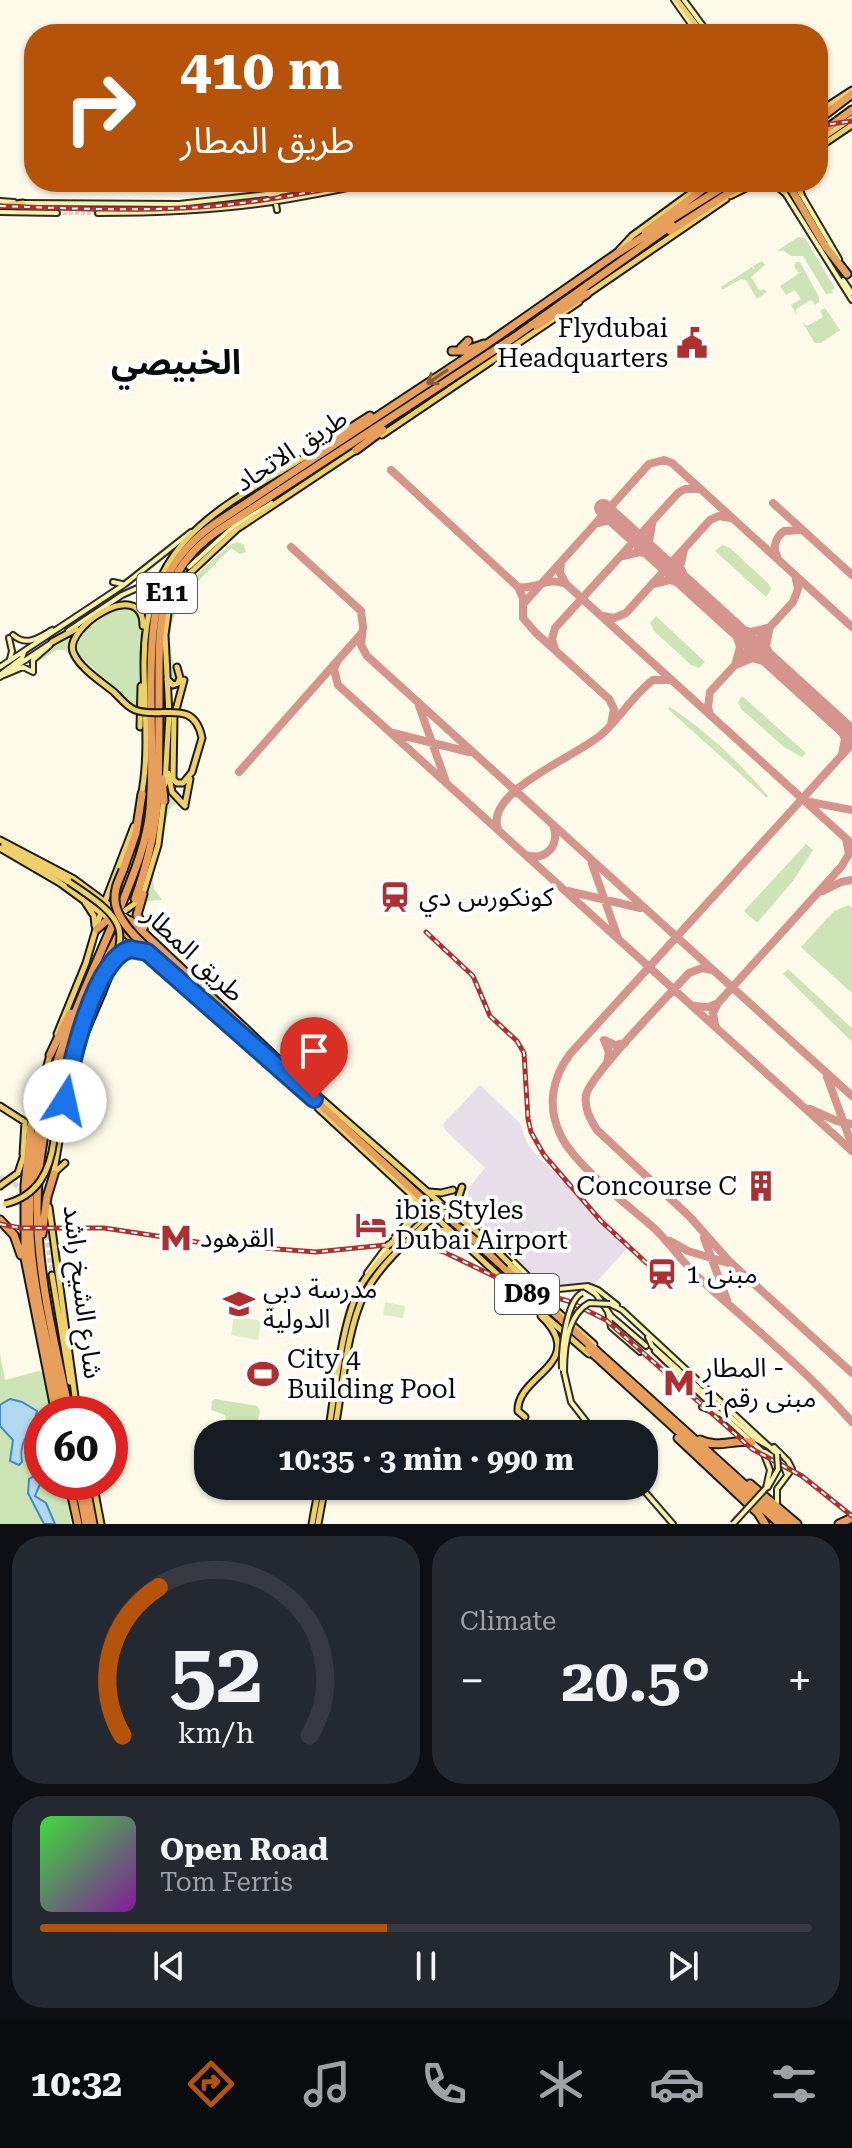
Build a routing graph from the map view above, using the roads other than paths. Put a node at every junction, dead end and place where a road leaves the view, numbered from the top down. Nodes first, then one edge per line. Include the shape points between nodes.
1 (676, 0) edge
2 (684, 0) edge
3 (695, 24) edge
4 (697, 24) edge
5 (852, 92) edge
6 (852, 105) edge
7 (828, 106) edge
8 (828, 117) edge
9 (852, 118) edge
10 (828, 121) edge
11 (852, 125) edge
12 (828, 134) edge
13 (828, 141) edge
14 (280, 192) joint
15 (310, 192) edge
16 (327, 192) edge
17 (692, 192) edge
18 (701, 192) edge
19 (707, 192) edge
20 (714, 192) edge
21 (723, 192) edge
22 (731, 192) edge
23 (737, 192) edge
24 (784, 192) edge
25 (797, 192) edge
26 (273, 193) junction
27 (801, 194) edge
28 (302, 197) junction
29 (275, 202) junction
30 (23, 203) joint
31 (0, 204) edge
32 (233, 207) junction
33 (277, 210) dead end
34 (0, 212) edge
35 (57, 213) tunnel mouth
36 (98, 213) tunnel mouth
37 (668, 219) junction
38 (616, 254) junction
39 (627, 256) junction
40 (843, 275) junction
41 (852, 283) edge
42 (852, 293) edge
43 (587, 294) junction
44 (852, 300) edge
45 (516, 336) junction
46 (468, 341) dead end
47 (487, 344) junction
48 (452, 351) dead end
49 (462, 351) junction
50 (390, 408) junction
51 (409, 408) junction
52 (323, 446) joint
53 (356, 450) junction
54 (273, 503) junction
55 (191, 532) junction
56 (189, 567) dead end
57 (113, 582) dead end
58 (151, 582) dead end
59 (125, 584) junction
60 (92, 597) dead end
61 (91, 606) junction
62 (99, 615) junction
63 (72, 619) junction
64 (51, 642) junction
65 (144, 643) junction
66 (22, 656) junction
67 (9, 661) junction
68 (144, 665) junction
69 (0, 667) edge
70 (177, 667) dead end
71 (1, 676) edge
72 (166, 678) junction
73 (184, 680) dead end
74 (140, 727) dead end
75 (159, 734) junction
76 (144, 736) junction
77 (168, 737) junction
78 (192, 772) junction
79 (150, 782) junction
80 (146, 795) junction
81 (164, 801) junction
82 (0, 843) edge
83 (115, 877) junction
84 (90, 889) junction
85 (82, 898) junction
86 (139, 898) junction
87 (105, 900) junction
88 (92, 905) junction
89 (121, 909) junction
90 (108, 919) junction
91 (130, 923) junction
92 (97, 929) joint
93 (122, 934) junction
94 (154, 942) junction
95 (93, 944) junction
96 (147, 952) junction
97 (168, 958) junction
98 (112, 960) junction
99 (226, 1002) dead end
100 (214, 1005) junction
101 (70, 1013) junction
102 (67, 1048) junction
103 (50, 1055) junction
104 (53, 1068) junction
105 (305, 1089) junction
106 (0, 1106) edge
107 (60, 1116) junction
108 (31, 1127) junction
109 (15, 1142) dead end
110 (25, 1143) junction
111 (400, 1161) dead end
112 (65, 1163) dead end
113 (20, 1169) junction
114 (401, 1169) junction
115 (382, 1173) dead end
116 (54, 1174) junction
117 (389, 1174) junction
118 (0, 1186) edge
119 (462, 1187) dead end
120 (406, 1189) junction
121 (425, 1190) junction
122 (453, 1190) dead end
123 (427, 1201) tunnel mouth
124 (3, 1204) edge
125 (439, 1213) junction
126 (0, 1220) edge
127 (466, 1224) junction
128 (29, 1233) junction
129 (404, 1242) junction
130 (387, 1246) junction
131 (469, 1246) junction
132 (40, 1248) junction
133 (504, 1252) joint
134 (52, 1275) tunnel mouth
135 (364, 1280) junction
136 (29, 1284) junction
137 (567, 1286) junction
138 (596, 1294) junction
139 (531, 1303) junction
140 (33, 1304) junction
141 (549, 1304) junction
142 (622, 1310) junction
143 (608, 1312) junction
144 (646, 1333) junction
145 (646, 1346) tunnel mouth
146 (652, 1346) junction
147 (640, 1352) tunnel mouth
148 (601, 1354) junction
149 (608, 1369) junction
150 (563, 1372) junction
151 (700, 1389) junction
152 (710, 1391) junction
153 (52, 1396) edge
154 (59, 1396) edge
155 (70, 1396) edge
156 (75, 1396) edge
157 (75, 1396) edge
158 (519, 1400) junction
159 (706, 1401) tunnel mouth
160 (719, 1406) junction
161 (702, 1407) tunnel mouth
162 (512, 1409) dead end
163 (655, 1412) junction
164 (721, 1414) junction
165 (525, 1417) dead end
166 (331, 1420) edge
167 (337, 1420) edge
168 (584, 1420) edge
169 (678, 1425) junction
170 (754, 1431) junction
171 (752, 1442) junction
172 (770, 1446) junction
173 (759, 1448) junction
174 (714, 1457) junction
175 (787, 1475) junction
176 (766, 1488) junction
177 (75, 1500) edge
178 (79, 1500) edge
179 (88, 1500) edge
180 (96, 1500) edge
181 (316, 1500) edge
182 (322, 1500) edge
183 (652, 1500) edge
184 (777, 1505) junction
185 (852, 1518) edge
186 (86, 1521) edge
187 (776, 1522) edge
188 (78, 1524) edge
189 (93, 1524) edge
190 (101, 1524) edge
191 (312, 1524) edge
192 (318, 1524) edge
193 (673, 1524) edge
194 (733, 1524) edge
195 (765, 1524) edge
196 (788, 1524) edge
197 (800, 1524) edge
198 (839, 1524) edge
199 (847, 1524) edge

1 - 3 main road
2 - 4 main road
5 - 7 main road
5 - 8 highway
6 - 10 highway
9 - 12 main road
11 - 13 main road
14 - 26 main road
14 - 29 main road
15 - 28 main road
16 - 28 main road
17 - 38 main road
18 - 37 highway
19 - 37 highway
20 - 37 highway, طريق الاتحاد / E11
21 - 39 highway, طريق الاتحاد / E11
22 - 39 highway
23 - 43 main road, طريق الاتحاد
24 - 40 main road
25 - 40 highway
26 - 30 main road via 163,205
26 - 32 main road via 268,201
27 - 40 main road
28 - 29 main road
29 - 32 main road
29 - 33 main road
30 - 31 main road
32 - 36 main road
34 - 35 main road
37 - 38 highway, طريق الاتحاد / E11
38 - 47 highway, طريق الاتحاد / E11
39 - 45 highway, طريق الاتحاد / E11
40 - 41 main road
40 - 42 main road
40 - 44 main road
43 - 45 highway
43 - 53 main road, طريق الاتحاد
45 - 51 highway, طريق الاتحاد / E11
46 - 49 highway
47 - 49 highway
47 -> 50 highway, طريق الاتحاد / E11
48 - 49 highway
50 - 52 highway
50 - 79 highway, طريق الاتحاد / E11 via 213,525 175,562 160,590 153,620
51 - 53 highway
51 - 75 highway, طريق الاتحاد / E11 via 216,532 188,556 161,614
52 - 55 main road
53 - 54 main road, طريق الاتحاد
54 - 56 main road, طريق الاتحاد via 234,526
54 - 72 main road via 182,581 169,606
55 - 59 main road
55 - 65 main road via 157,583
57 - 59 main road
58 - 64 main road
59 - 61 main road
60 - 61 main road
61 - 63 main road
62 - 64 main road
62 - 65 main road via 121,604 135,606 143,617
62 - 78 main road, bridge via 76,632 76,658 136,710 181,713 194,720 202,738
63 - 66 main road
63 - 67 main road via 29,642 11,636
64 - 66 main road
64 - 71 main road via 33,660 33,672 24,666
65 - 68 main road
66 - 67 main road
66 - 71 main road
67 - 69 main road
68 - 74 main road
68 - 76 main road
70 - 72 main road via 178,683
72 - 77 main road
73 - 78 main road via 174,717 173,779 183,783
75 - 81 highway
75 - 86 highway, طريق الاتحاد / E11 via 154,825
76 - 79 highway
76 - 80 main road
77 - 78 main road via 169,782 185,806
77 - 81 main road
79 - 80 highway, طريق الاتحاد / E11
80 - 83 main road
80 - 89 highway, طريق الاتحاد / E11 via 144,842
80 - 100 highway, bridge via 115,897 121,920
81 - 86 main road via 158,845
82 - 84 main road, طريق المطار
82 - 85 main road, طريق المطار
82 - 107 main road, bridge via 69,882 107,910 118,926 120,945 80,1046
83 - 84 main road via 104,891
83 - 87 main road
84 - 87 main road, طريق المطار
85 - 88 main road, طريق المطار
85 - 95 main road via 95,919
86 - 89 main road
86 - 91 main road
86 - 94 highway via 137,917
87 - 88 main road via 102,906
87 - 89 main road, طريق المطار
87 - 90 main road
88 - 90 main road, طريق المطار
89 - 90 main road
89 - 91 main road, طريق المطار
90 - 91 highway
90 - 92 highway
90 - 93 main road, طريق المطار
90 - 101 highway
90 - 104 highway
91 - 93 highway
91 - 94 highway, طريق المطار
91 - 97 highway
92 - 95 main road
93 - 96 highway, طريق المطار
93 - 98 main road
93 - 102 highway
94 - 97 highway, طريق المطار
95 - 103 main road
96 - 98 highway via 130,949
96 - 100 highway, طريق المطار via 162,969
97 - 100 highway, طريق المطار
98 - 107 main road via 69,1060
99 - 100 highway
100 - 105 highway, طريق المطار
100 - 105 highway, طريق المطار via 285,1061
101 - 103 highway
101 - 104 highway
102 - 107 highway
102 - 132 highway via 51,1097 41,1157
103 - 108 main road
104 - 128 highway via 33,1157
105 - 114 main road
105 - 117 main road
105 - 123 highway, طريق المطار
106 - 110 main road via 24,1119
107 - 116 main road, شارع الشيخ راشد
107 - 124 main road, bridge via 48,1169 38,1185 23,1198
108 - 113 main road
108 - 136 highway via 23,1231
109 - 110 main road
110 - 113 main road
111 - 114 main road
112 - 116 main road
113 - 118 main road
114 - 121 main road
115 - 117 main road
116 - 132 highway
116 - 156 main road, شارع الشيخ راشد via 49,1221
117 - 120 main road
119 - 127 main road via 456,1205
120 - 125 main road
120 - 129 main road via 417,1211
121 - 122 main road
121 - 125 main road
125 - 127 main road
125 - 129 main road
125 - 131 main road
125 - 148 highway, D89
125 - 149 highway, D89
126 - 140 highway via 17,1241
127 - 130 main road, bridge via 449,1208 427,1208 409,1219
127 - 133 main road
127 - 141 main road
128 - 136 highway
128 - 154 highway
129 - 131 main road via 437,1229
129 - 135 main road
129 - 167 main road via 360,1304
130 - 135 main road
130 - 141 main road, bridge via 420,1215 443,1211 460,1218
131 - 139 main road
132 - 155 highway
133 - 137 main road via 540,1288
134 - 157 main road
135 - 166 main road via 347,1328
136 - 140 highway
137 - 138 main road
137 - 142 main road via 593,1287
138 - 143 main road
138 - 150 main road, bridge via 582,1293 571,1304
139 - 149 main road
139 - 158 main road via 554,1331 557,1349 550,1366
140 - 153 highway
141 - 148 main road
142 - 144 main road
142 - 150 main road, bridge via 589,1303 575,1315
143 - 145 main road
143 - 147 main road via 612,1328
144 - 146 main road
144 - 152 main road
146 - 151 main road
146 - 160 main road
148 - 169 highway, D89
149 - 163 highway, D89
150 - 168 main road
151 - 152 main road
151 - 160 main road
152 - 170 main road
158 - 162 main road
158 - 165 main road via 518,1411
159 - 164 main road
160 - 172 main road
161 - 164 main road
163 - 187 highway, D89
163 - 195 highway
164 - 171 main road
169 - 171 highway via 709,1444
169 - 174 highway, D89
170 - 172 main road
170 - 175 main road via 790,1462
171 - 173 main road
172 - 176 main road, bridge via 778,1469
173 - 175 main road via 781,1462
173 - 176 main road via 770,1465
174 - 184 highway
174 - 196 highway, D89
175 - 184 main road via 777,1489
176 - 194 main road, bridge
177 - 188 highway
178 - 186 highway
179 - 189 highway
180 - 190 main road
181 - 191 main road
182 - 192 main road
183 - 193 main road
184 - 197 highway
185 - 198 highway
185 - 199 main road

